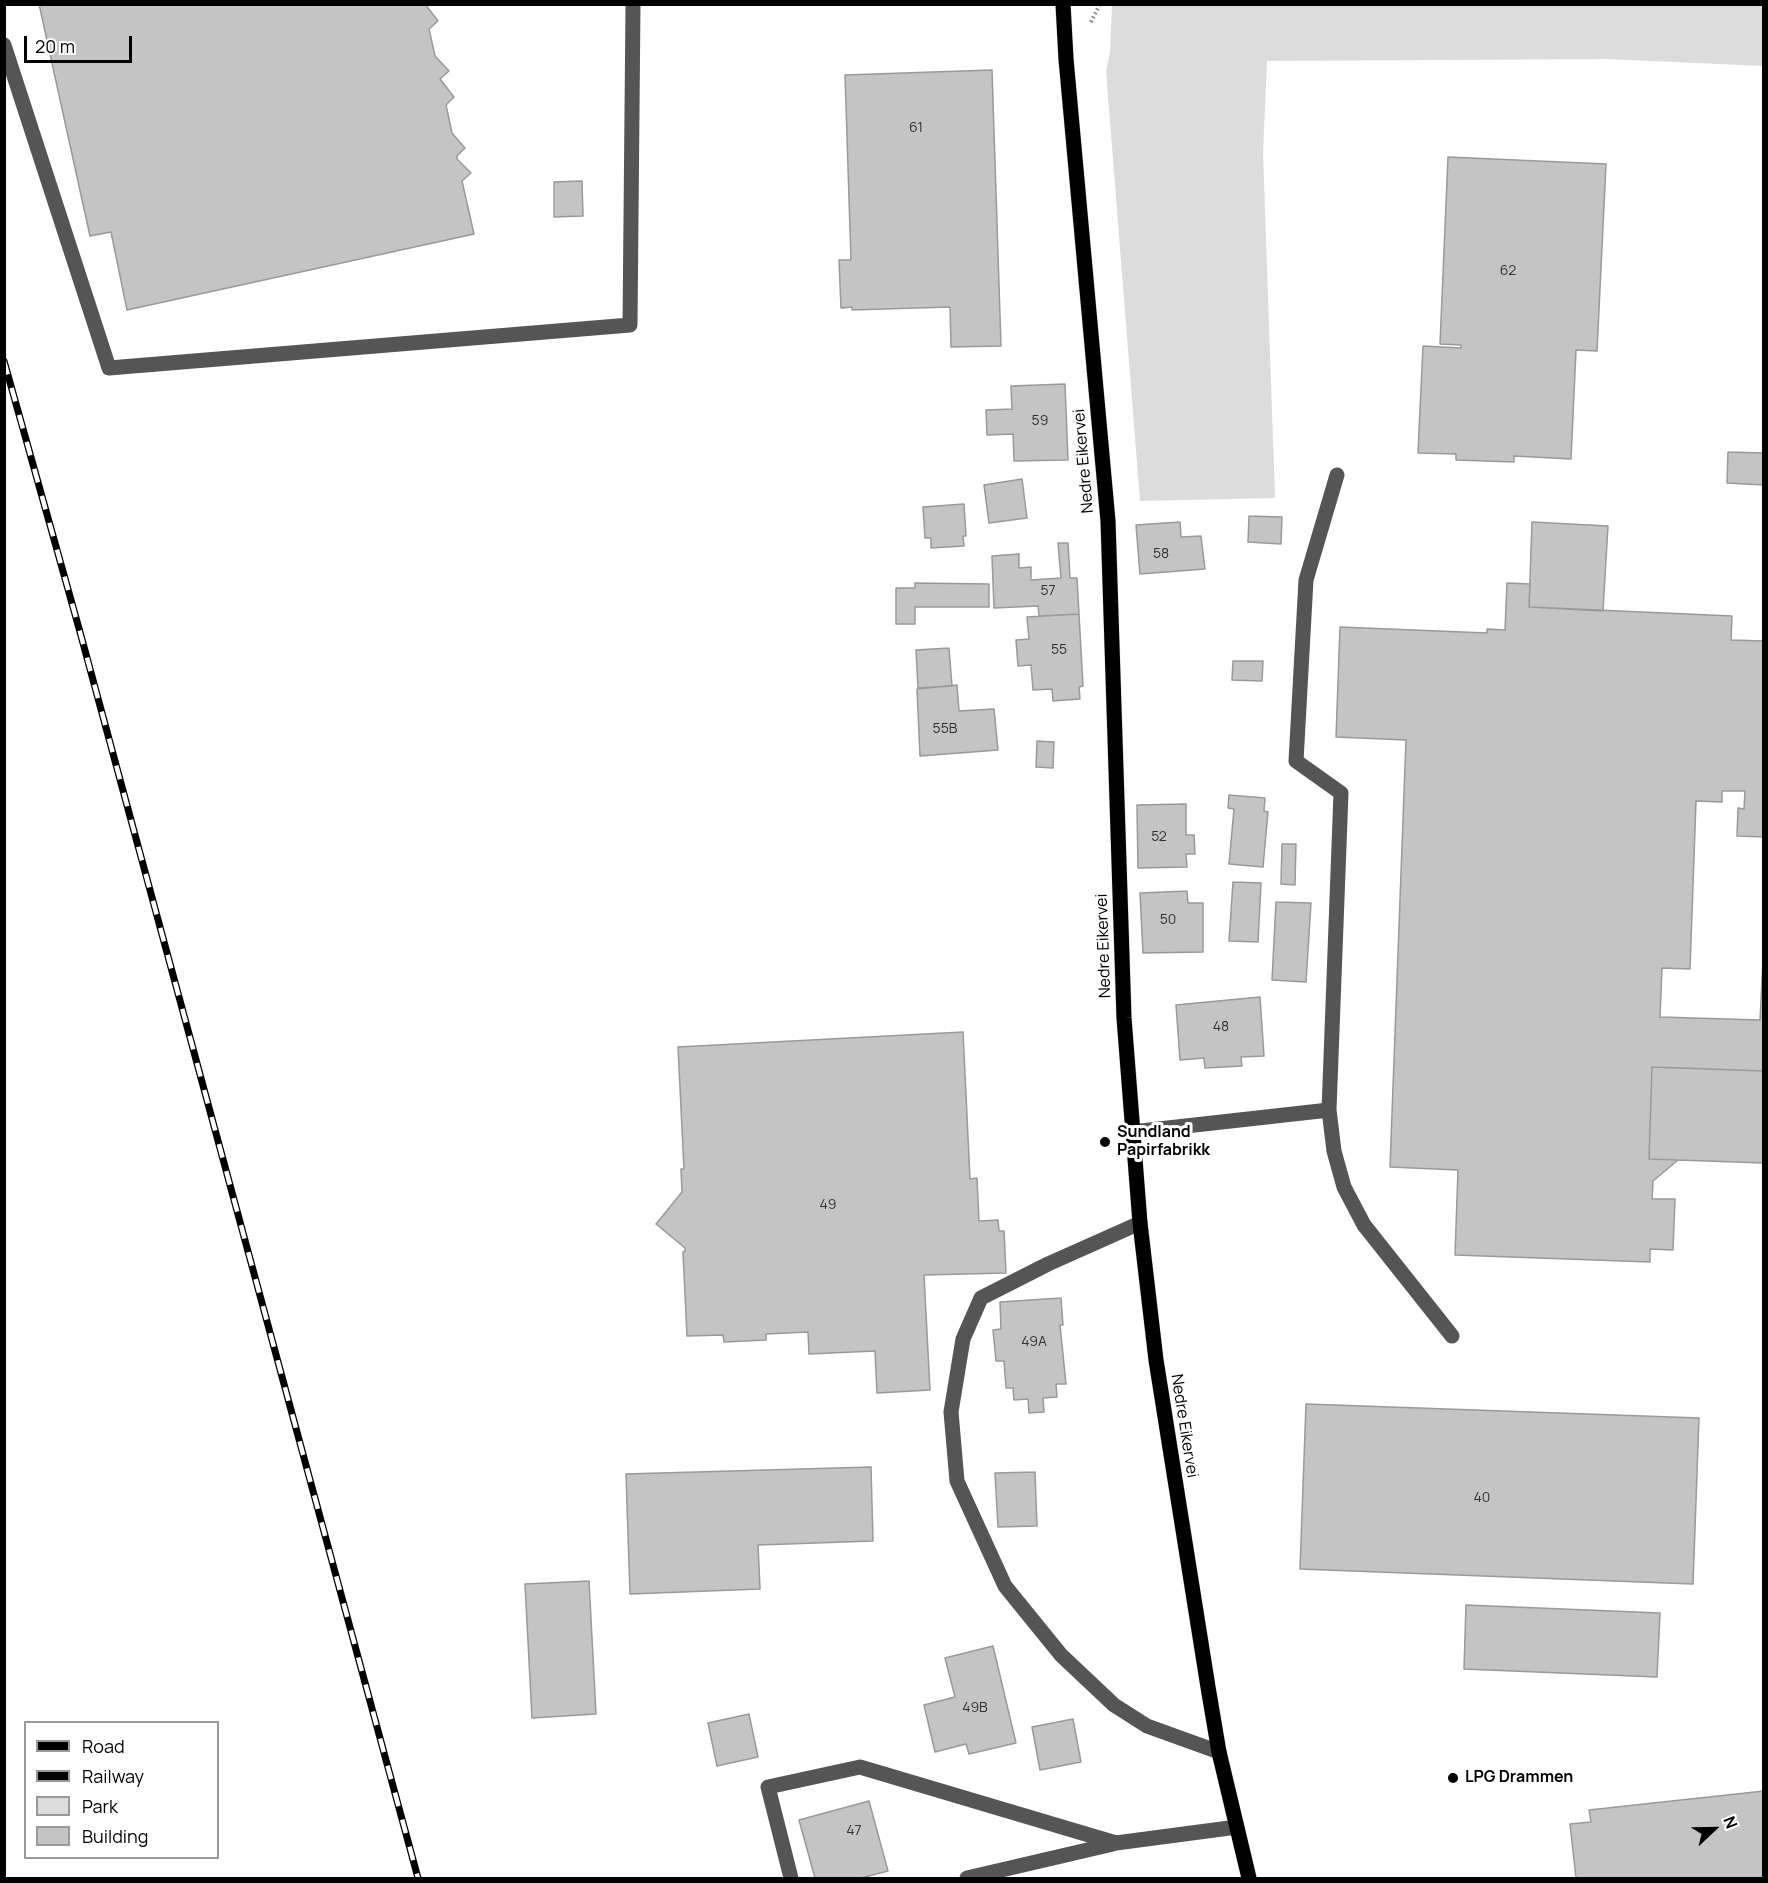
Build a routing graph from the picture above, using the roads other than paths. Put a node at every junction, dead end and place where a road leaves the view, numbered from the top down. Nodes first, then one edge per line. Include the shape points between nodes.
1 (633, 4) edge
2 (1063, 4) edge
3 (4, 45) edge
4 (1337, 475) dead end
5 (1329, 1110) junction
6 (1132, 1132) junction
7 (1140, 1223) junction
8 (1452, 1336) dead end
9 (1219, 1752) junction
10 (1237, 1827) junction
11 (1116, 1843) junction
12 (791, 1878) edge
13 (967, 1878) edge
14 (1249, 1878) edge

1 - 3 lane via 630,325 109,368
2 - 6 main road, Nedre Eikervei via 1108,521 1124,1018
4 - 5 lane via 1306,580 1296,761 1341,793
5 - 6 lane
5 - 8 lane via 1344,1187 1364,1225
6 - 7 main road, Nedre Eikervei
7 - 9 main road, Nedre Eikervei via 1155,1360
7 - 9 lane via 981,1298 963,1339 951,1412 957,1481 1005,1586 1061,1656 1114,1705 1147,1726
9 - 10 main road, Nedre Eikervei
10 - 11 lane
10 - 14 main road, Nedre Eikervei
11 - 12 lane via 860,1767 768,1787
11 - 13 lane

